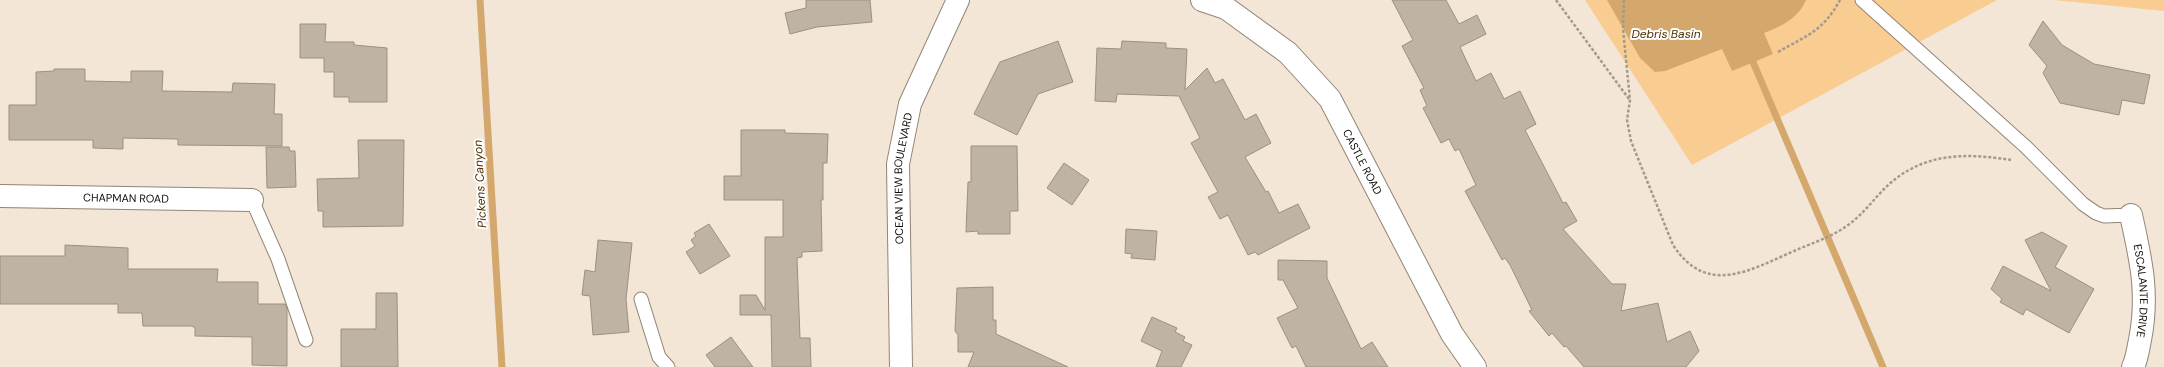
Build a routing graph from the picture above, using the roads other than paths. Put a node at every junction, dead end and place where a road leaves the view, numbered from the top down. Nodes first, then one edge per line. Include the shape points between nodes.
1 (958, 0) edge
2 (1202, 0) edge
3 (1862, 0) edge
4 (0, 196) edge
5 (252, 200) joint
6 (2131, 215) joint
7 (641, 299) dead end
8 (306, 340) dead end
9 (668, 367) edge
10 (901, 367) edge
11 (1475, 367) edge
12 (2134, 367) edge

1 - 10 street, OCEAN VIEW BOULEVARD via 910,104 898,164
2 - 11 street, CASTLE ROAD via 1226,8 1288,53 1330,99 1452,334
3 - 6 lane via 2034,155 2083,204 2104,216
4 - 5 street, CHAPMAN ROAD
5 - 8 lane via 278,259
6 - 12 street, ESCALANTE DRIVE via 2143,270 2145,299
7 - 9 lane via 659,357

